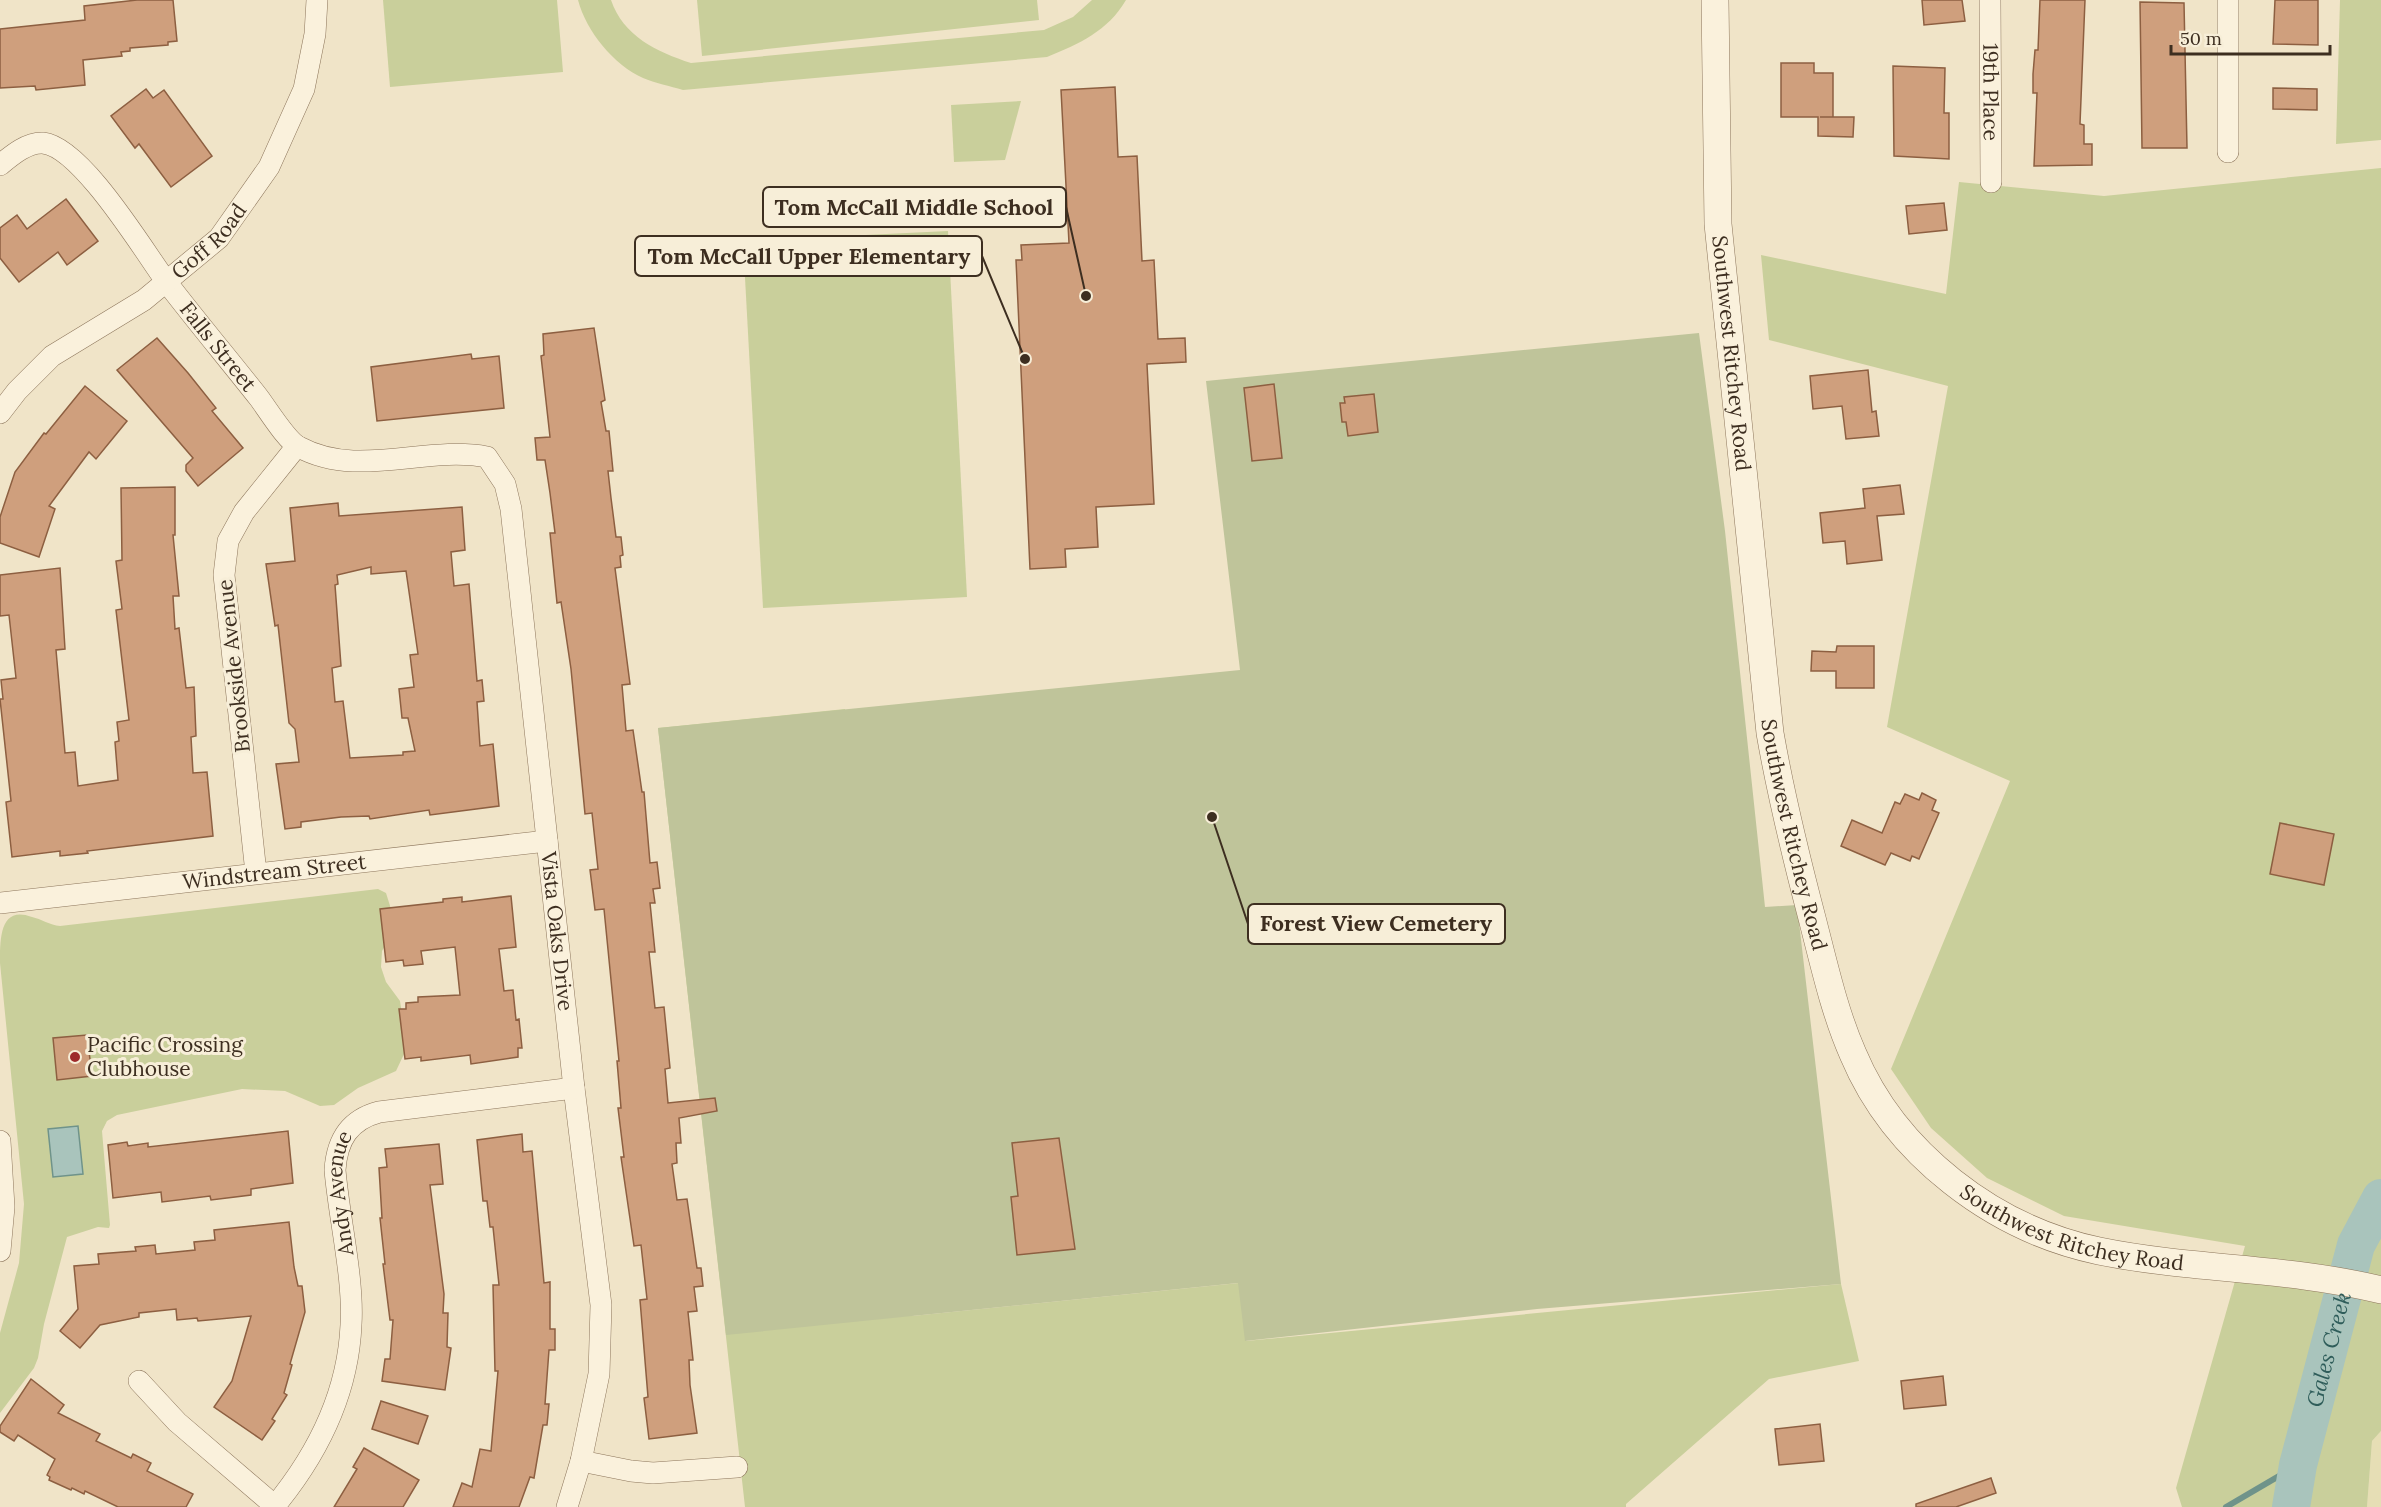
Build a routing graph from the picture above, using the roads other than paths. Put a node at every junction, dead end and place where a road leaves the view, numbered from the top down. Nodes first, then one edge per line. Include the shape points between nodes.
1 (317, 0) edge
2 (1716, 0) edge
3 (1990, 0) edge
4 (2228, 0) edge
5 (2228, 152) dead end
6 (0, 165) edge
7 (1991, 182) dead end
8 (168, 283) junction
9 (0, 413) edge
10 (297, 446) junction
11 (547, 841) junction
12 (256, 873) junction
13 (0, 903) edge
14 (574, 1088) junction
15 (0, 1141) edge
16 (0, 1251) edge
17 (2381, 1290) edge
18 (139, 1381) dead end
19 (581, 1461) junction
20 (737, 1467) dead end
21 (275, 1507) edge
22 (567, 1507) edge

1 - 8 street, Goff Road via 308,77 269,166 219,238
2 - 17 street, Southwest Ritchey Road via 1718,224 1770,733 1798,866 1840,1020 1854,1057 1881,1104 1909,1141 1946,1177 1985,1204 2044,1234 2070,1244 2126,1255 2301,1275
3 - 7 street, 19th Place
4 - 5 street
6 - 8 street, Falls Street via 27,147 42,143 60,150 106,196
8 - 9 street, Goff Road via 52,356
8 - 10 street, Falls Street
10 - 11 street, Vista Oaks Drive via 334,460 373,462 470,454 487,457 505,484 511,509
10 - 12 street, Brookside Avenue via 244,512 228,541 224,575
11 - 12 street, Windstream Street
11 - 14 street, Vista Oaks Drive
12 - 13 street, Windstream Street
14 - 19 street, Vista Oaks Drive via 601,1305 602,1342
14 - 21 street, Andy Avenue via 379,1112 360,1119 344,1135 336,1151 335,1170 351,1324 347,1357 329,1421 305,1467
15 - 16 street via 4,1207
18 - 21 street via 177,1422
19 - 20 street via 653,1473
19 - 22 street, Vista Oaks Drive

